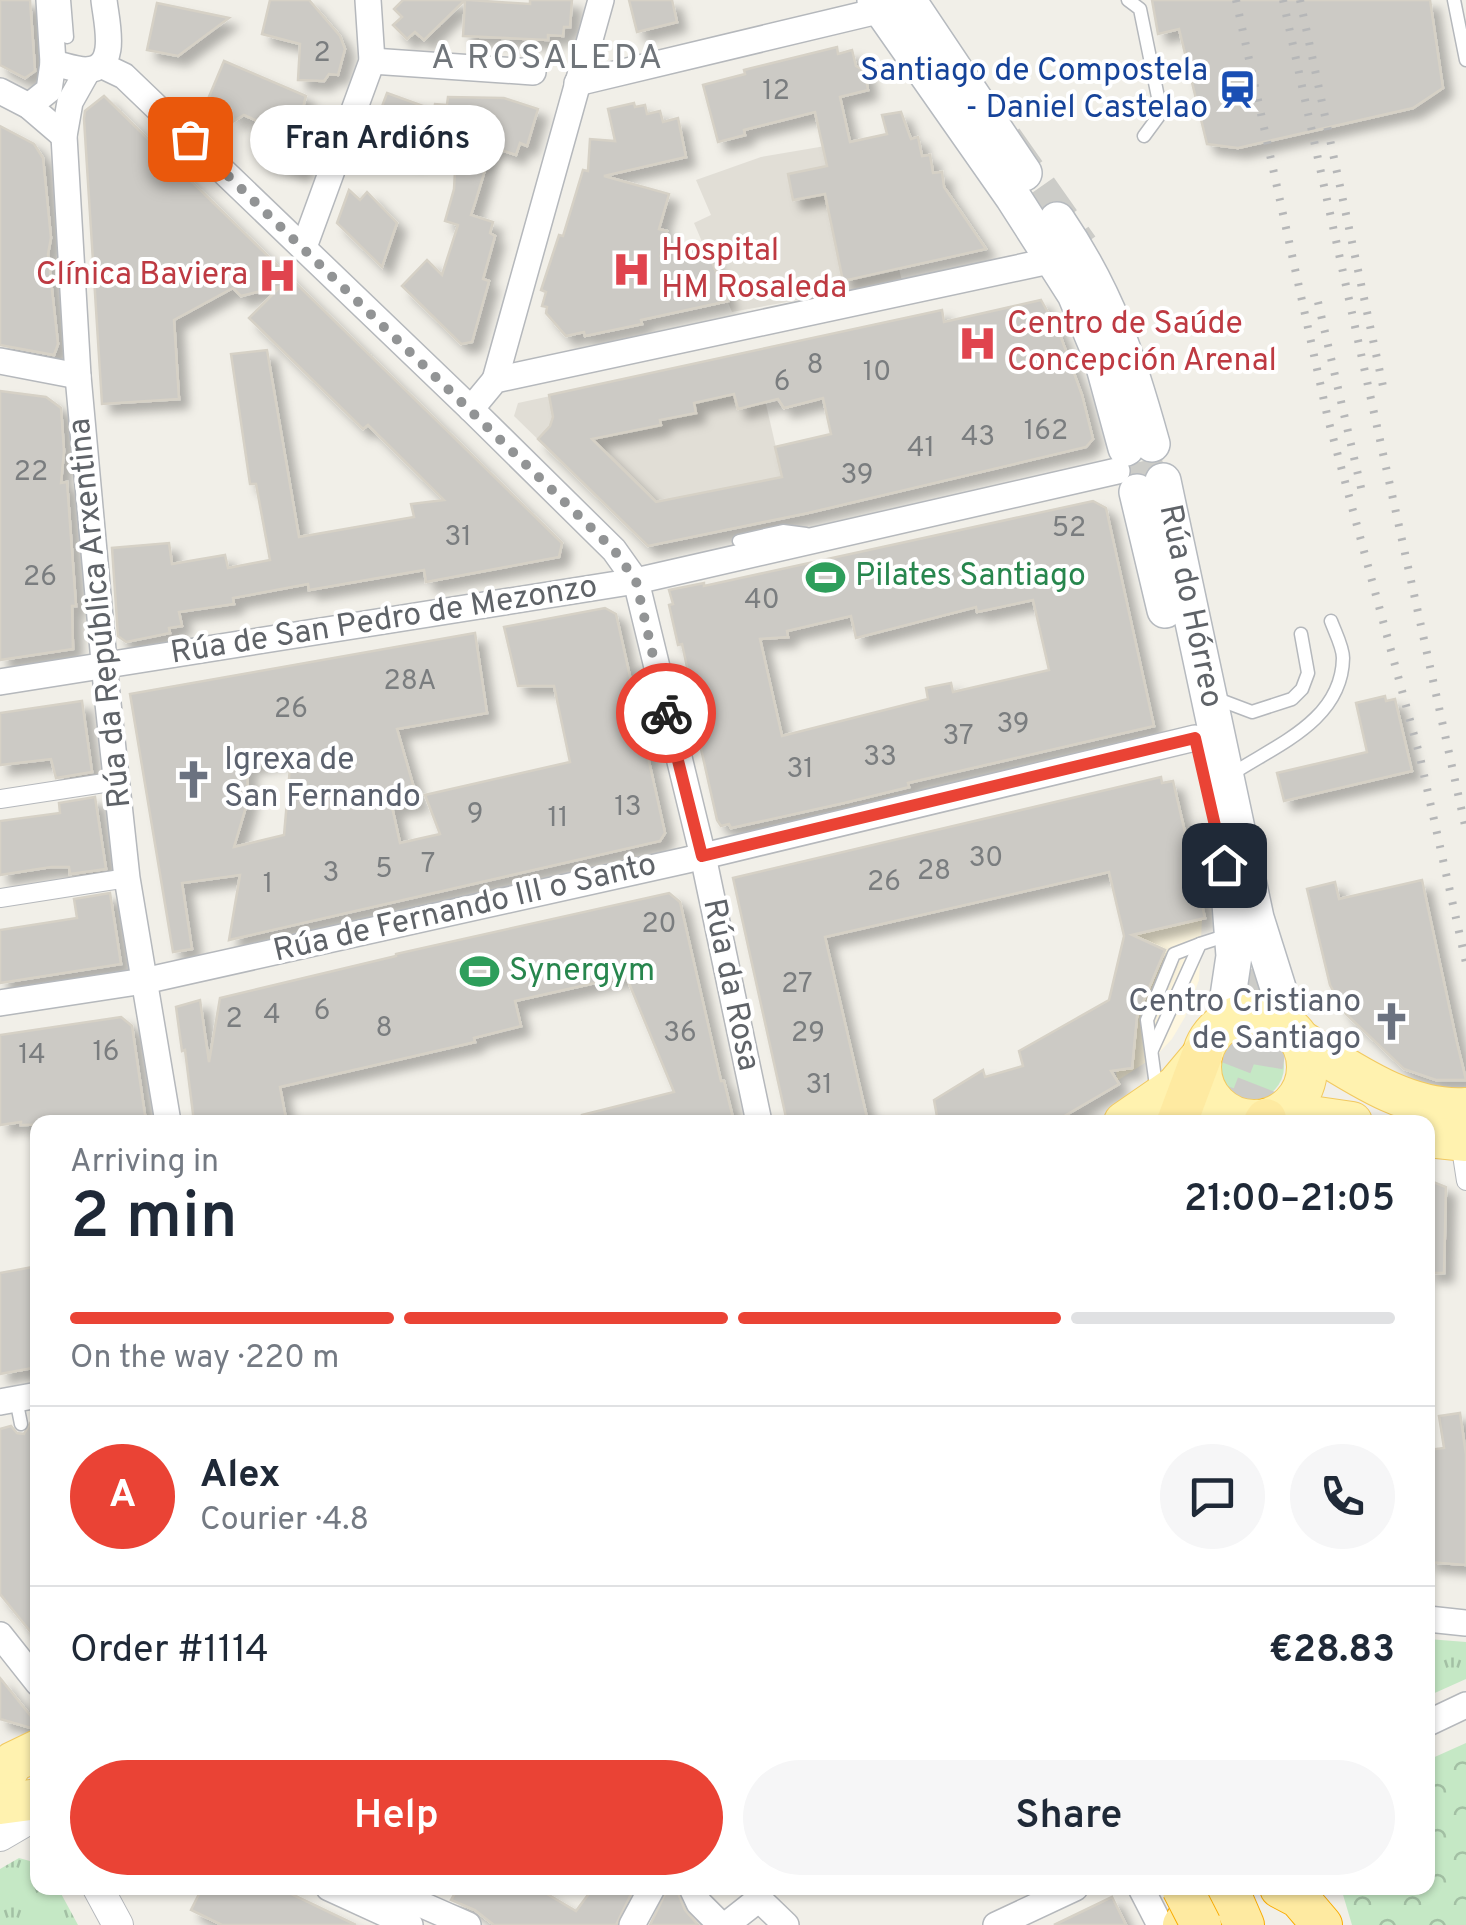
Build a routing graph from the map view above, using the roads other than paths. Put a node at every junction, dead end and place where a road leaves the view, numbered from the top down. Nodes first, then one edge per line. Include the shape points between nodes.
1 (49, 0) edge
2 (64, 0) edge
3 (104, 0) edge
4 (368, 0) edge
5 (601, 0) edge
6 (1128, 0) edge
7 (1454, 0) edge
8 (888, 3) edge
9 (67, 37) dead end
10 (1466, 60) edge
11 (372, 61) junction
12 (53, 63) junction
13 (94, 68) junction
14 (533, 72) dead end
15 (577, 83) junction
16 (0, 91) edge
17 (29, 106) junction
18 (64, 136) junction
19 (1144, 136) dead end
20 (304, 248) junction
21 (1054, 260) junction
22 (0, 361) edge
23 (78, 376) junction
24 (494, 380) junction
25 (471, 408) junction
26 (1139, 467) junction
27 (828, 537) junction
28 (739, 541) dead end
29 (636, 581) junction
30 (1331, 621) dead end
31 (1302, 634) dead end
32 (104, 666) junction
33 (0, 682) edge
34 (1209, 696) junction
35 (1195, 738) junction
36 (1227, 778) junction
37 (117, 782) junction
38 (0, 799) edge
39 (702, 856) junction
40 (127, 878) junction
41 (0, 898) edge
42 (1235, 933) junction
43 (144, 981) junction
44 (0, 1003) edge
45 (1292, 1031) junction
46 (1213, 1039) junction
47 (1168, 1111) edge
48 (167, 1115) edge
49 (758, 1115) edge
50 (1243, 1115) edge
51 (1258, 1115) edge
52 (1431, 1115) edge
53 (1435, 1119) edge
54 (1457, 1142) edge
55 (1435, 1619) edge
56 (1466, 1622) edge
57 (0, 1634) edge
58 (30, 1673) edge
59 (1466, 1705) edge
60 (1435, 1720) edge
61 (30, 1803) edge
62 (0, 1804) edge
63 (30, 1814) edge
64 (0, 1836) edge
65 (102, 1895) edge
66 (346, 1895) edge
67 (383, 1895) edge
68 (400, 1895) edge
69 (648, 1895) edge
70 (695, 1895) edge
71 (1061, 1895) edge
72 (1145, 1895) edge
73 (1186, 1895) edge
74 (1202, 1895) edge
75 (1231, 1895) edge
76 (1293, 1895) edge
77 (361, 1902) junction
78 (1315, 1911) edge
79 (118, 1925) edge
80 (410, 1925) edge
81 (468, 1925) edge
82 (632, 1925) edge
83 (723, 1925) edge
84 (786, 1925) edge
85 (996, 1925) edge
86 (1160, 1925) edge
87 (1184, 1925) edge
88 (1201, 1925) edge
89 (1244, 1925) edge

1 - 12 street
2 - 9 lane
3 - 13 street via 109,52
4 - 11 street
5 - 15 street
6 - 19 lane via 1140,9 1160,102
7 - 10 lane
8 - 15 street
8 - 21 main road, Rúa do Hórreo
8 - 26 main road, Rúa do Hórreo via 1088,268 1123,342
11 - 14 street
11 - 20 street
12 - 13 street
12 - 17 street via 49,90
13 - 18 street, Rúa da República Arxentina via 70,102
13 - 20 street, Rúa da Rosa via 124,76
15 - 24 street
16 - 17 street
17 - 18 street
18 - 23 street, Rúa da República Arxentina
20 - 25 street, Rúa da Rosa
21 - 24 street via 776,312
21 - 26 main road, Rúa do Hórreo via 1090,326
22 - 23 street
23 - 32 street, Rúa da República Arxentina
24 - 25 street
25 - 29 street, Rúa da Rosa via 614,550
26 - 27 street, Rúa de San Pedro de Mezonzo
26 - 34 main road, Rúa do Hórreo
26 - 35 main road, Rúa do Hórreo
27 - 28 lane via 783,531
27 - 29 street, Rúa de San Pedro de Mezonzo
29 - 32 street, Rúa de San Pedro de Mezonzo
29 - 39 street, Rúa da Rosa
30 - 36 lane via 1343,656 1337,686 1320,715
31 - 34 lane via 1308,674 1292,699 1252,712
32 - 33 street, Rúa de San Pedro de Mezonzo
32 - 37 street, Rúa da República Arxentina
34 - 36 main road, Rúa do Hórreo
35 - 39 street, Rúa de Fernando III o Santo
35 - 42 main road, Rúa do Hórreo
36 - 45 main road, Rúa do Hórreo via 1260,940
37 - 38 street
37 - 40 street, Rúa da República Arxentina
39 - 43 street, Rúa de Fernando III o Santo
39 - 49 street, Rúa da Rosa
40 - 41 street
40 - 43 street, Rúa da República Arxentina
42 - 46 main road, Rúa do Hórreo via 1232,980
42 - 47 lane via 1200,944 1150,1055
43 - 44 street, Rúa de Fernando III o Santo
43 - 48 street, Rúa da República Arxentina
45 - 46 main road via 1254,1014
45 - 51 main road via 1306,1056 1304,1088 1295,1102
45 - 52 main road
46 - 47 highway
46 - 50 main road via 1201,1072 1206,1089 1215,1103
53 - 54 main road
55 - 56 street
57 - 58 street
59 - 60 street
61 - 62 main road
63 - 64 street
65 - 79 street
66 - 77 street
67 - 77 street
68 - 81 street
69 - 82 street
70 - 83 street
71 - 85 street
72 - 86 street
73 - 88 highway, bridge
74 - 87 highway
75 - 89 highway
76 - 78 highway
77 - 80 street
83 - 84 street via 759,1899

